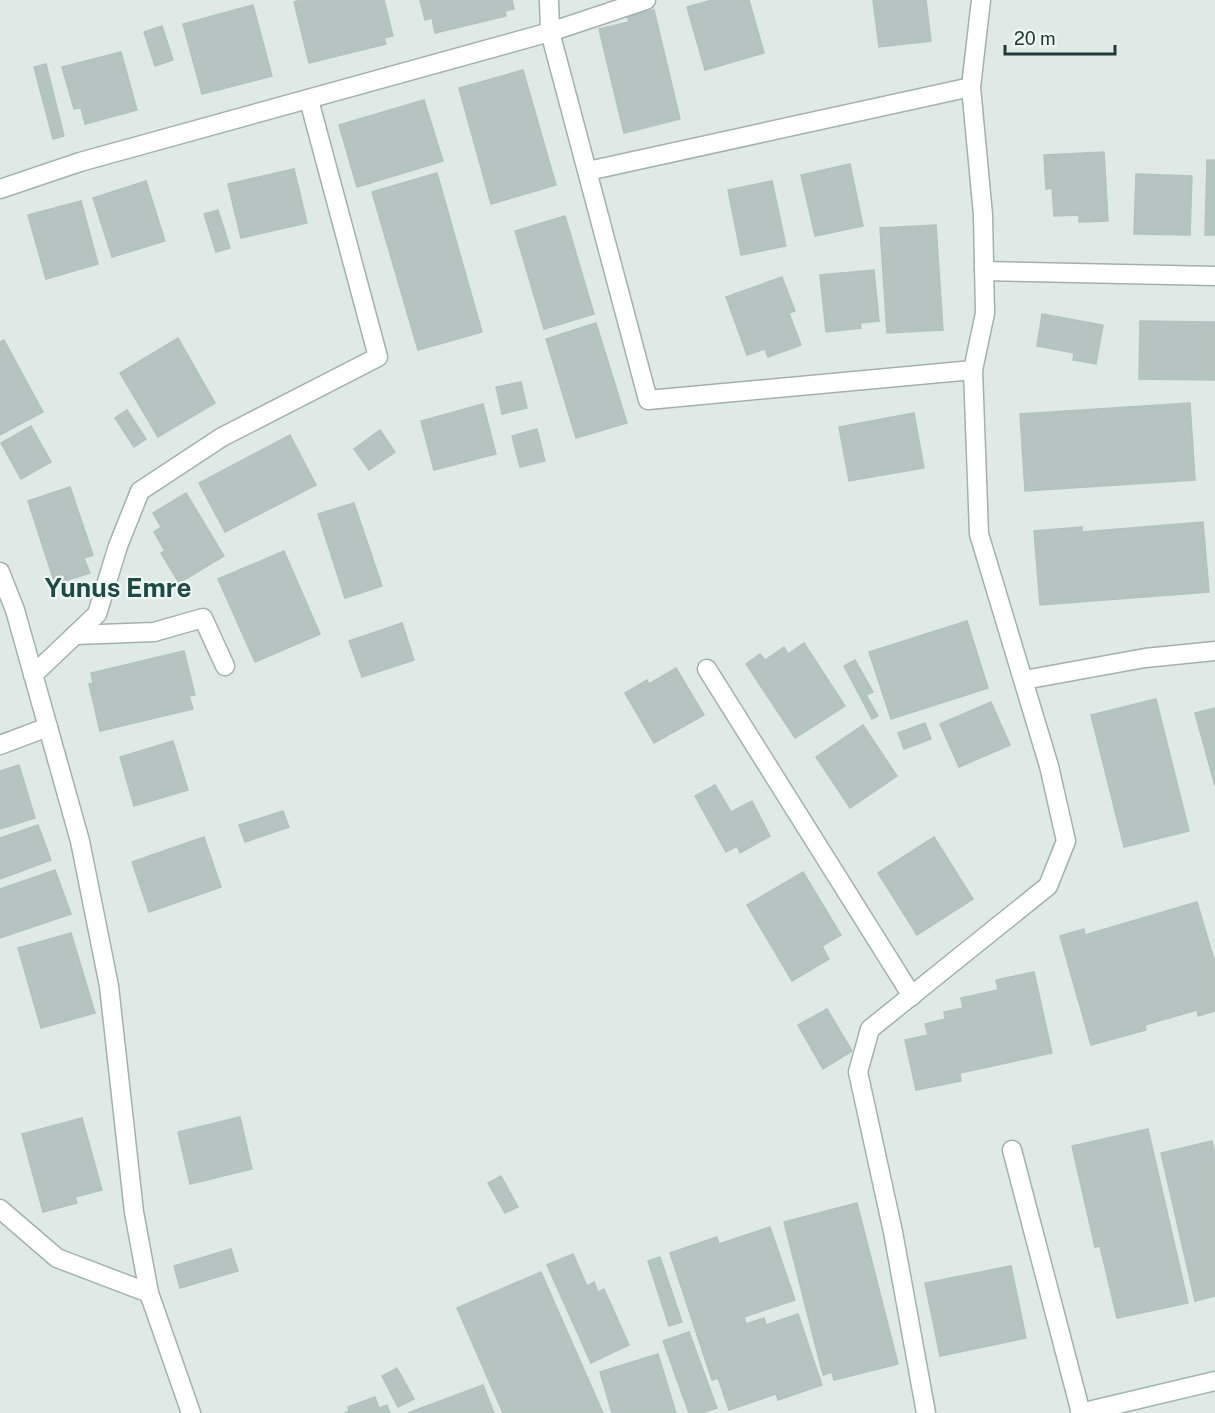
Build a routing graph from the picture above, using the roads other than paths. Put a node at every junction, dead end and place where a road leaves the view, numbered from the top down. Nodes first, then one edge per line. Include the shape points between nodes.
1 (549, 0) edge
2 (646, 0) edge
3 (981, 0) edge
4 (550, 32) junction
5 (971, 87) junction
6 (309, 100) junction
7 (588, 171) junction
8 (0, 189) edge
9 (984, 271) junction
10 (1215, 276) edge
11 (973, 370) junction
12 (0, 572) edge
13 (75, 635) junction
14 (1215, 651) edge
15 (225, 666) dead end
16 (707, 669) dead end
17 (33, 675) junction
18 (1024, 680) junction
19 (48, 728) junction
20 (0, 745) edge
21 (912, 996) junction
22 (1012, 1149) dead end
23 (0, 1209) edge
24 (148, 1293) junction
25 (1215, 1381) edge
26 (191, 1413) edge
27 (926, 1413) edge
28 (1080, 1413) edge

1 - 4 street
2 - 4 street
3 - 5 street
4 - 6 street
4 - 7 street
5 - 7 street
5 - 9 street
6 - 8 street via 80,162
6 - 13 street via 378,357 222,437 140,491 97,614
7 - 11 street via 648,400
9 - 10 street
9 - 11 street via 985,313
11 - 18 street via 979,534
12 - 17 street
13 - 15 street via 154,632 203,618
13 - 17 street
14 - 18 street via 1145,658
16 - 21 street
17 - 19 street
18 - 21 street via 1066,841 1048,886
19 - 20 street
19 - 24 street via 80,841 109,986 134,1212
21 - 27 street via 870,1029 858,1072 893,1232
22 - 28 street
23 - 24 street via 57,1258
24 - 26 street
25 - 28 street

